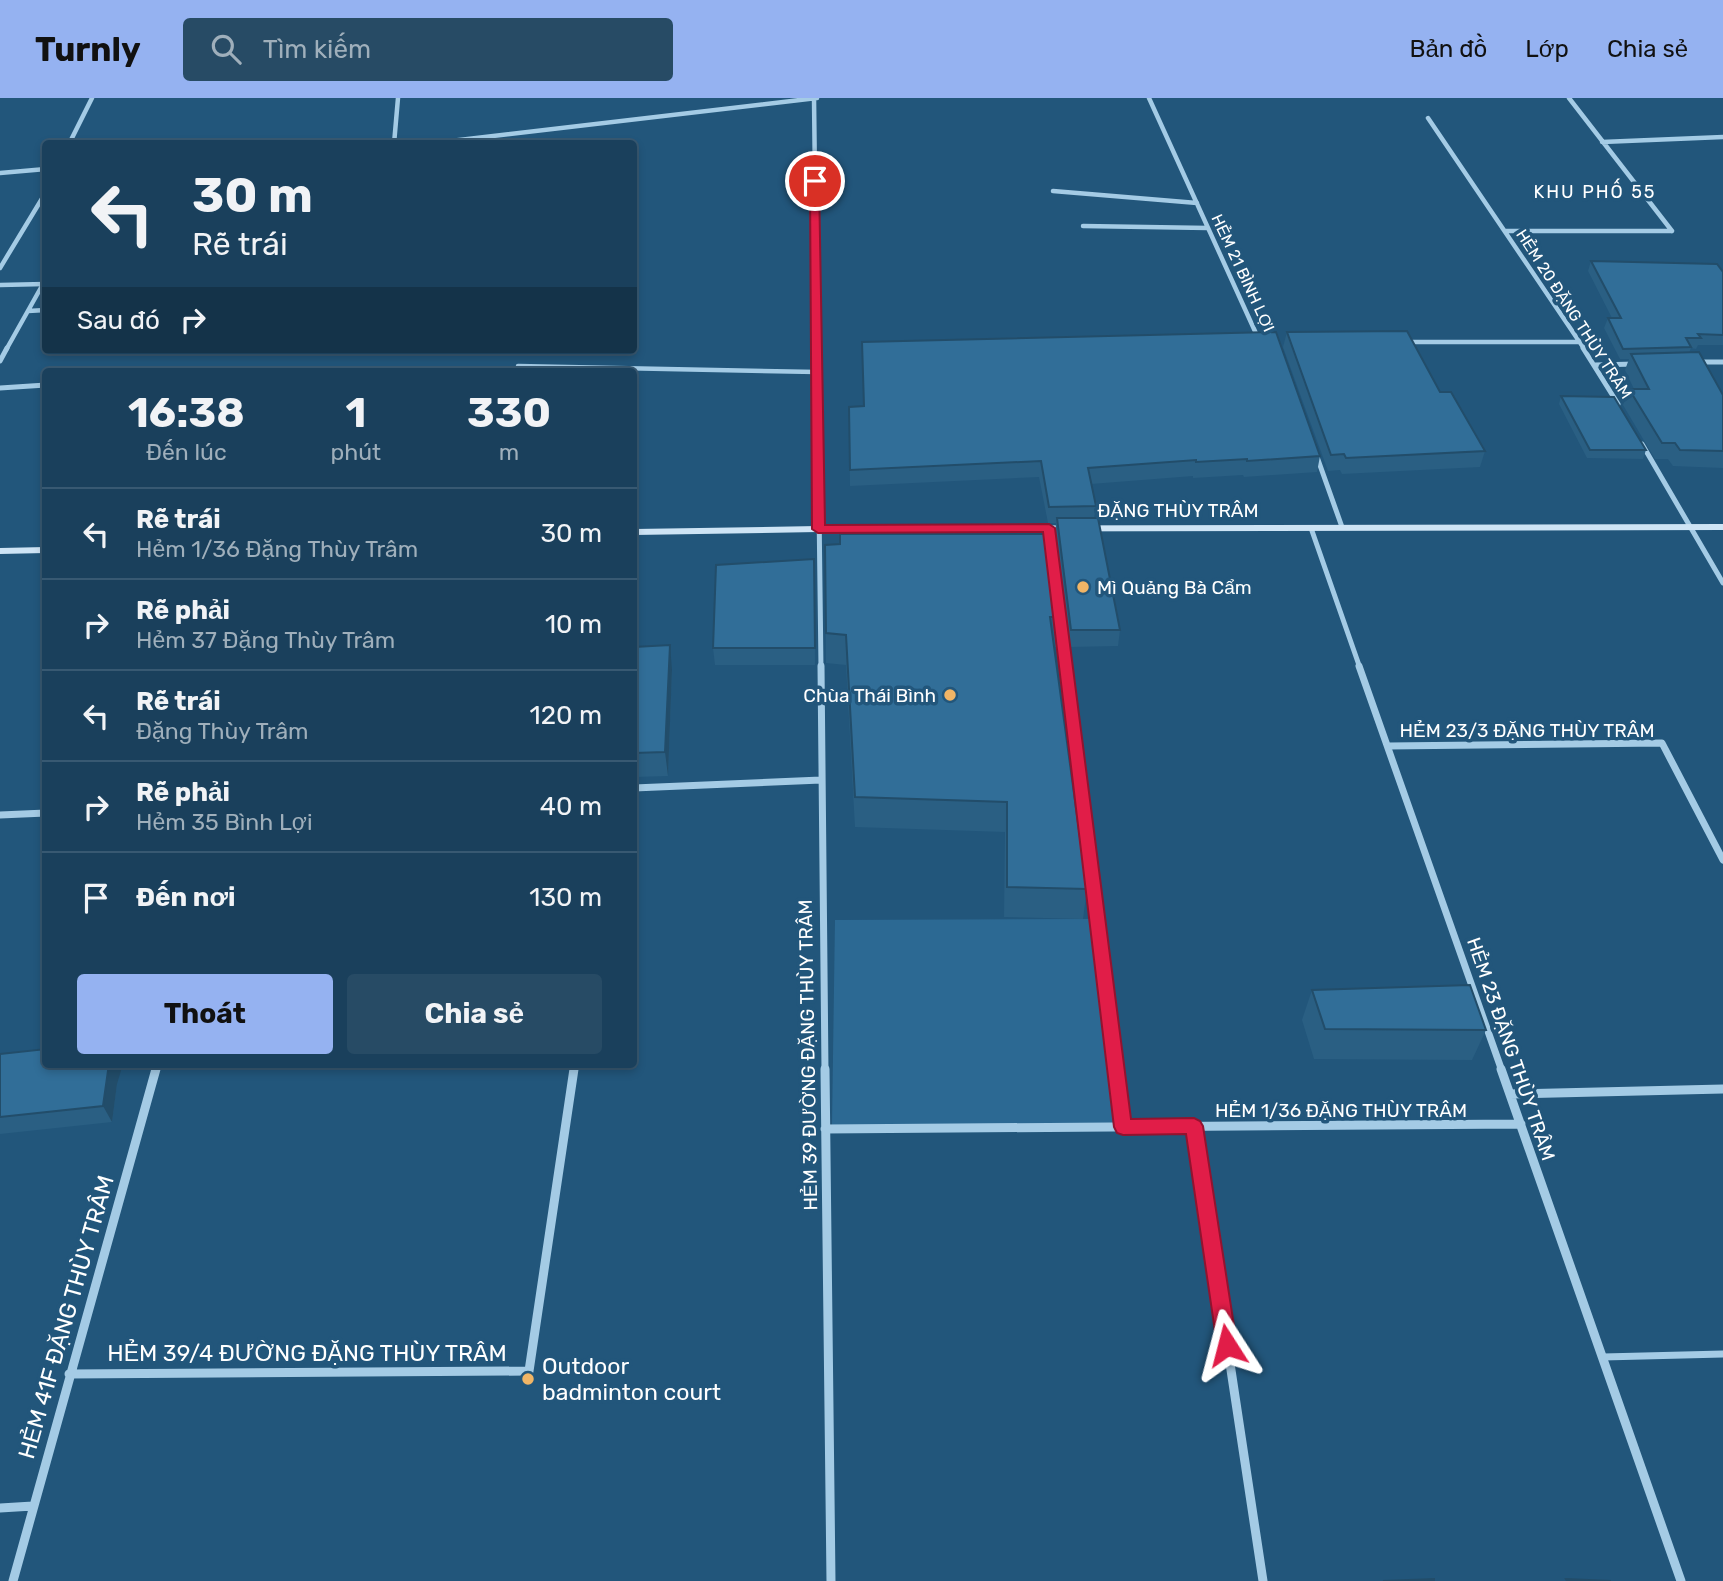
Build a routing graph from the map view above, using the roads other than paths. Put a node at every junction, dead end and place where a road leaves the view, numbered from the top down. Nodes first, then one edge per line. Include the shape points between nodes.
1 (92, 98) edge
2 (398, 98) edge
3 (815, 98) edge
4 (1149, 98) edge
5 (1569, 98) edge
6 (1429, 118) dead end
7 (1723, 136) edge
8 (71, 140) edge
9 (394, 140) edge
10 (459, 140) edge
11 (1602, 142) junction
12 (42, 169) edge
13 (0, 173) edge
14 (1053, 191) dead end
15 (42, 199) edge
16 (1197, 203) junction
17 (1083, 226) dead end
18 (1208, 228) junction
19 (1505, 231) junction
20 (0, 268) edge
21 (42, 284) edge
22 (0, 285) edge
23 (42, 287) edge
24 (42, 310) edge
25 (28, 311) junction
26 (1268, 342) edge
27 (1400, 342) edge
28 (1579, 342) junction
29 (0, 361) edge
30 (1723, 362) edge
31 (1646, 363) edge
32 (1684, 363) edge
33 (1594, 365) junction
34 (517, 366) dead end
35 (617, 368) edge
36 (637, 368) edge
37 (817, 372) junction
38 (42, 386) edge
39 (0, 388) edge
40 (1622, 411) edge
41 (1636, 434) edge
42 (1311, 441) edge
43 (1342, 527) junction
44 (1691, 527) junction
45 (1723, 527) edge
46 (1049, 528) junction
47 (1311, 528) junction
48 (818, 529) junction
49 (637, 532) edge
50 (1050, 542) edge
51 (42, 550) edge
52 (0, 551) edge
53 (1723, 583) edge
54 (1059, 609) edge
55 (1388, 746) junction
56 (821, 780) junction
57 (637, 788) edge
58 (42, 813) edge
59 (0, 815) edge
60 (1723, 860) edge
61 (155, 1068) edge
62 (574, 1068) edge
63 (1723, 1089) edge
64 (1510, 1094) junction
65 (1521, 1124) junction
66 (1194, 1126) junction
67 (1123, 1127) junction
68 (825, 1129) junction
69 (1723, 1354) edge
70 (1603, 1357) junction
71 (69, 1374) junction
72 (33, 1506) junction
73 (0, 1508) edge
74 (13, 1581) edge
75 (831, 1581) edge
76 (1263, 1581) edge
77 (1681, 1581) edge

1 - 8 street
2 - 9 street
3 - 10 street
3 - 37 street, HẺM 39 ĐƯỜNG ĐẶNG THÙY TRÂM
4 - 16 street, HẺM 21 BÌNH LỢI
5 - 11 street
6 - 19 street, HẺM 20 ĐẶNG THÙY TRÂM
7 - 11 street
11 - 19 street via 1672,231
12 - 13 street
14 - 16 street
15 - 20 street
16 - 18 street, HẺM 21 BÌNH LỢI
17 - 18 street
18 - 26 street, HẺM 21 BÌNH LỢI via 1260,342
19 - 28 street, HẺM 20 ĐẶNG THÙY TRÂM
21 - 22 street
23 - 25 street
24 - 25 street
25 - 29 street
27 - 28 street
28 - 33 street, HẺM 20 ĐẶNG THÙY TRÂM
30 - 32 street
31 - 33 street
33 - 40 street, HẺM 20 ĐẶNG THÙY TRÂM
34 - 35 lane
36 - 37 lane
37 - 48 street, HẺM 39 ĐƯỜNG ĐẶNG THÙY TRÂM
38 - 39 street
41 - 44 street
42 - 43 street
43 - 44 main road, ĐẶNG THÙY TRÂM
43 - 47 main road, ĐẶNG THÙY TRÂM
44 - 45 main road, ĐẶNG THÙY TRÂM
44 - 53 street
46 - 47 main road, ĐẶNG THÙY TRÂM
46 - 48 main road, ĐẶNG THÙY TRÂM
46 - 50 street
47 - 55 street, HẺM 23 ĐẶNG THÙY TRÂM
48 - 49 main road, ĐẶNG THÙY TRÂM
48 - 56 street, HẺM 39 ĐƯỜNG ĐẶNG THÙY TRÂM
51 - 52 main road
54 - 67 street
55 - 60 street, HẺM 23/3 ĐẶNG THÙY TRÂM via 1662,743
55 - 64 street, HẺM 23 ĐẶNG THÙY TRÂM
56 - 57 street
56 - 68 street, HẺM 39 ĐƯỜNG ĐẶNG THÙY TRÂM
58 - 59 street
61 - 71 street, HẺM 41F ĐẶNG THÙY TRÂM
62 - 71 street, HẺM 39/4 ĐƯỜNG ĐẶNG THÙY TRÂM via 529,1371
63 - 64 street
64 - 65 street, HẺM 23 ĐẶNG THÙY TRÂM
65 - 66 street, HẺM 1/36 ĐẶNG THÙY TRÂM
65 - 70 street, HẺM 23 ĐẶNG THÙY TRÂM
66 - 67 street, HẺM 1/36 ĐẶNG THÙY TRÂM
66 - 76 street
67 - 68 street, HẺM 1/36 ĐẶNG THÙY TRÂM
68 - 75 street, HẺM 39 ĐƯỜNG ĐẶNG THÙY TRÂM
69 - 70 lane
70 - 77 street, HẺM 23 ĐẶNG THÙY TRÂM
71 - 72 street, HẺM 41F ĐẶNG THÙY TRÂM
72 - 73 street
72 - 74 street, HẺM 41F ĐẶNG THÙY TRÂM

